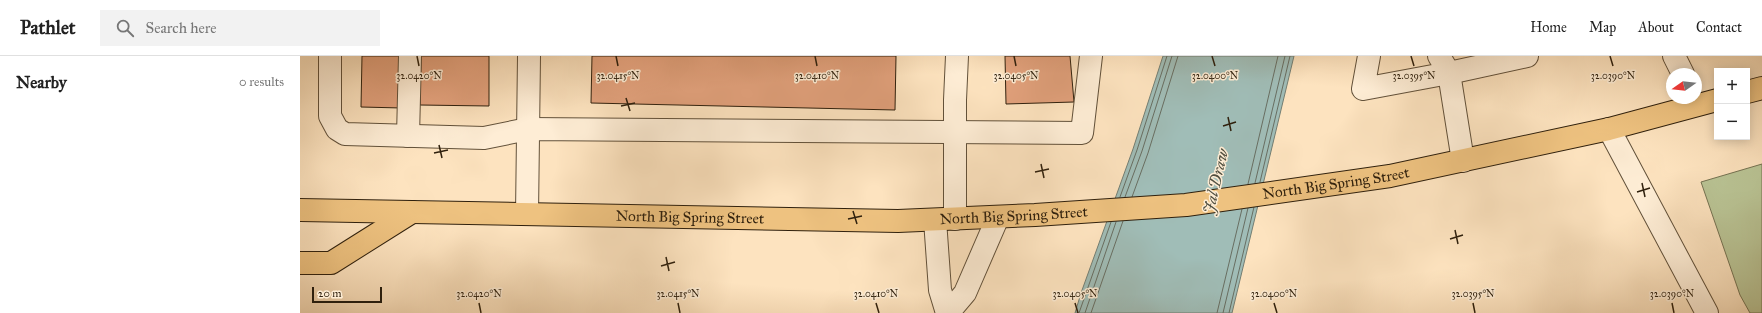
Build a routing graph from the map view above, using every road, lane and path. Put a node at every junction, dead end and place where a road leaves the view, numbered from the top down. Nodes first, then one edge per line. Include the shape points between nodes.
1 (330, 56) edge
2 (410, 56) edge
3 (529, 56) edge
4 (957, 56) edge
5 (1091, 56) edge
6 (1369, 56) edge
7 (1525, 56) edge
8 (1674, 56) edge
9 (1444, 65) edge
10 (1680, 68) edge
11 (1762, 88) edge
12 (1750, 91) edge
13 (1704, 101) edge
14 (1609, 129) junction
15 (528, 130) junction
16 (956, 132) junction
17 (408, 136) junction
18 (1463, 161) junction
19 (300, 210) edge
20 (412, 212) junction
21 (527, 214) junction
22 (998, 217) junction
23 (945, 219) junction
24 (300, 263) edge
25 (948, 313) edge
26 (1707, 313) edge

1 - 17 lane via 330,116 337,129 345,134
2 - 17 lane
3 - 15 lane
4 - 16 lane
5 - 16 lane via 1082,133
6 - 9 lane via 1363,88
7 - 9 lane
8 - 10 lane
9 - 18 lane
11 - 12 highway
13 - 14 highway, North Big Spring Street
14 - 18 highway, North Big Spring Street
14 - 26 lane
15 - 16 lane
15 - 17 lane via 484,138
15 - 21 lane
16 - 23 lane
18 - 22 highway, North Big Spring Street via 1390,176 1186,205
19 - 20 highway, North Big Spring Street
20 - 21 highway, North Big Spring Street
20 - 24 highway via 332,263
21 - 23 highway, North Big Spring Street via 837,221
22 - 23 highway, North Big Spring Street
22 - 25 lane via 965,293
23 - 25 lane via 940,290

